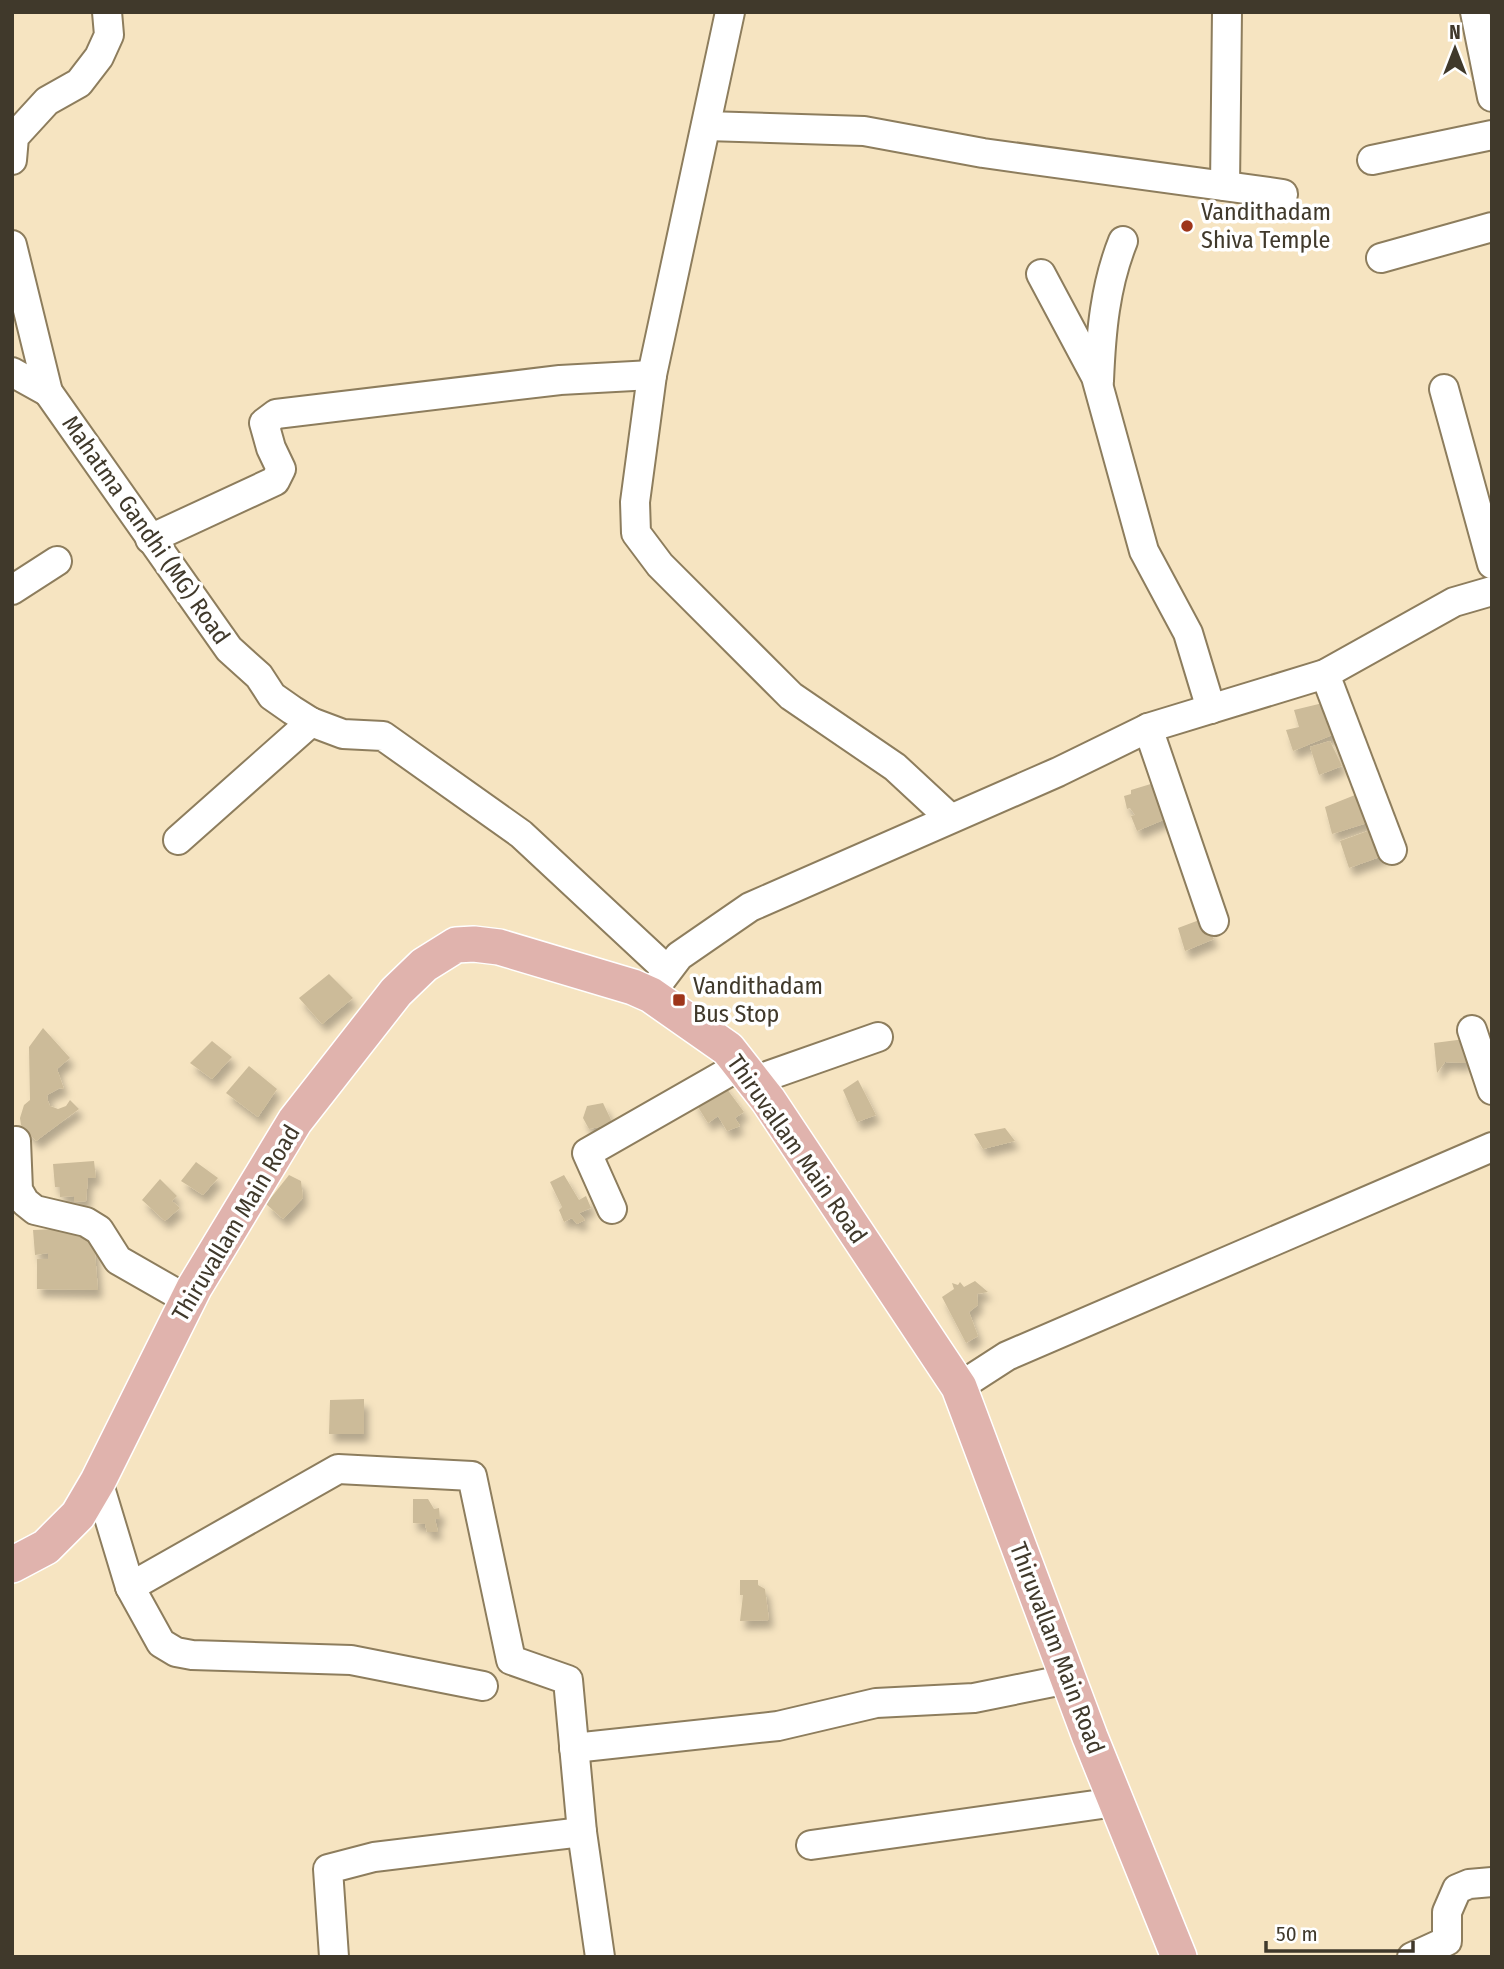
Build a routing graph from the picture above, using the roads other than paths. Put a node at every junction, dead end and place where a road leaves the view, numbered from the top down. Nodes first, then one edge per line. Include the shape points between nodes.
1 (107, 12) edge
2 (730, 12) edge
3 (1227, 12) edge
4 (1475, 12) edge
5 (1492, 97) edge
6 (706, 126) junction
7 (1492, 135) edge
8 (12, 160) edge
9 (1372, 160) dead end
10 (1225, 186) junction
11 (1283, 194) dead end
12 (1492, 227) edge
13 (1123, 240) dead end
14 (12, 245) edge
15 (1381, 258) dead end
16 (1041, 274) dead end
17 (12, 372) edge
18 (652, 375) junction
19 (1098, 387) junction
20 (1444, 389) dead end
21 (48, 393) junction
22 (150, 539) junction
23 (57, 561) dead end
24 (1492, 564) edge
25 (12, 590) edge
26 (1492, 591) edge
27 (1325, 674) junction
28 (1210, 709) junction
29 (311, 722) junction
30 (1148, 728) junction
31 (950, 818) junction
32 (178, 840) dead end
33 (1392, 850) dead end
34 (1214, 920) dead end
35 (658, 982) junction
36 (1472, 1030) dead end
37 (878, 1037) dead end
38 (747, 1073) junction
39 (1492, 1090) edge
40 (16, 1141) dead end
41 (1492, 1147) edge
42 (612, 1209) dead end
43 (188, 1300) junction
44 (959, 1387) junction
45 (98, 1481) junction
46 (12, 1565) edge
47 (130, 1587) junction
48 (1068, 1679) junction
49 (483, 1686) dead end
50 (574, 1748) junction
51 (1116, 1802) junction
52 (582, 1832) junction
53 (811, 1845) dead end
54 (1492, 1882) edge
55 (334, 1957) edge
56 (600, 1957) edge
57 (1179, 1957) edge
58 (1412, 1957) edge

1 - 8 street via 109,35 99,57 79,83 47,101 14,137
2 - 6 street
3 - 10 street
4 - 5 street
6 - 10 street via 864,131 983,153
6 - 18 street
7 - 9 street
10 - 11 street
12 - 15 street
13 - 19 street via 1111,271
14 - 21 street, Mahatma Gandhi (MG) Road
16 - 19 street
17 - 21 street
18 - 22 street via 560,380 276,414 264,423 281,469 275,481
18 - 31 street via 635,502 636,533 641,542 791,696 895,767
19 - 28 street via 1144,551 1188,633
20 - 24 street
21 - 22 street, Mahatma Gandhi (MG) Road
22 - 29 street, Mahatma Gandhi (MG) Road via 229,649 259,676 272,696
23 - 25 street
26 - 27 street via 1454,602
27 - 28 street
27 - 33 street
28 - 30 street
29 - 32 street
29 - 35 street, Mahatma Gandhi (MG) Road via 343,734 383,736 521,834
30 - 31 street
30 - 34 street
31 - 35 street via 750,907 714,930
35 - 38 main road, Thiruvallam Main Road
35 - 43 main road, Thiruvallam Main Road via 499,947 456,945 440,954 396,992 295,1121
36 - 39 street
37 - 38 street
38 - 42 street via 587,1153
38 - 44 main road, Thiruvallam Main Road
40 - 43 street via 18,1190 28,1205 93,1226 118,1260
41 - 44 street via 1007,1356
43 - 45 main road, Thiruvallam Main Road
44 - 48 main road, Thiruvallam Main Road
45 - 46 main road, Thiruvallam Main Road via 78,1515 46,1547
45 - 47 street
47 - 49 street via 161,1643 176,1653 351,1660
47 - 50 street via 338,1469 472,1476 511,1660 568,1680
48 - 50 street via 974,1698 876,1703 778,1726
48 - 51 main road, Thiruvallam Main Road
50 - 52 street
51 - 53 street
51 - 57 main road, Thiruvallam Main Road
52 - 55 street via 374,1857 328,1869
52 - 56 street
54 - 58 street via 1457,1889 1448,1904 1447,1941

